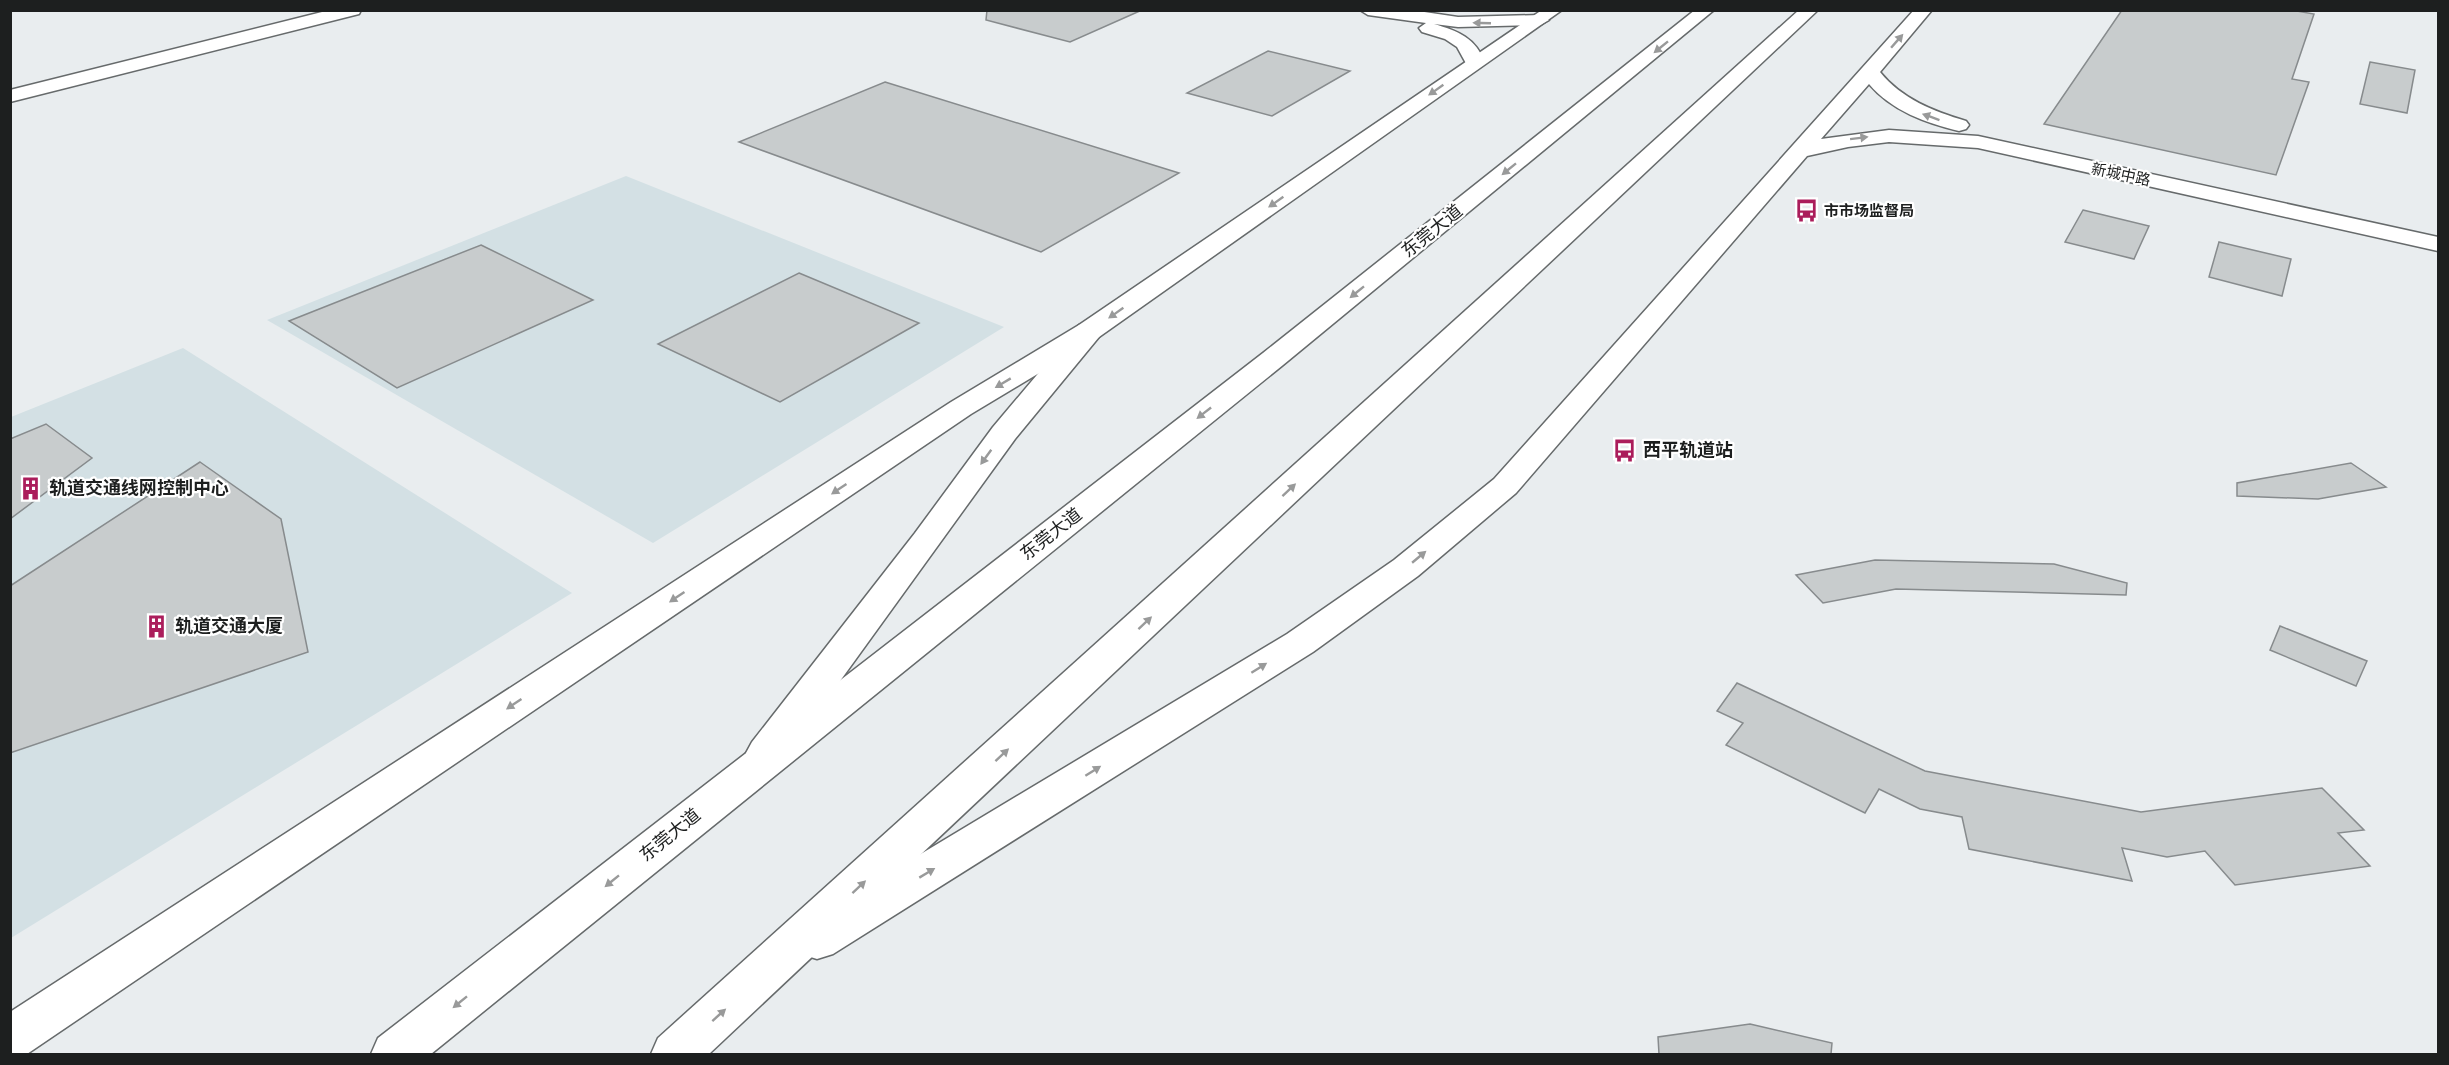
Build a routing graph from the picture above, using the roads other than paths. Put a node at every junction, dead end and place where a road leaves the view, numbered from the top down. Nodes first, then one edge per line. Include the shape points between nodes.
1 (303, 10) edge
2 (353, 10) edge
3 (1706, 10) edge
4 (1810, 10) edge
5 (1924, 10) edge
6 (1375, 12) edge
7 (1547, 15) edge
8 (1475, 63) junction
9 (1870, 72) junction
10 (10, 82) edge
11 (10, 96) edge
12 (1802, 151) junction
13 (2439, 232) edge
14 (2439, 244) edge
15 (1089, 331) junction
16 (757, 765) junction
17 (769, 969) junction
18 (10, 1039) edge
19 (395, 1054) edge
20 (675, 1054) edge

1 - 10 main road
2 - 11 main road
3 -> 16 main road, 东莞大道 via 1273,359
17 -> 4 main road
9 -> 5 main road
7 -> 6 main road via 1458,22
6 - 8 main road via 1446,33 1466,43 1473,51
7 - 8 main road
8 -> 15 main road
9 - 12 main road
13 -> 9 main road, 新城中路 via 1928,117 1881,87
12 -> 14 main road, 新城中路 via 1873,136 1920,134 1978,142
17 -> 12 main road via 1300,643 1406,568 1505,486
15 -> 16 main road via 1004,432
15 -> 18 main road via 961,408
16 -> 19 main road, 东莞大道
20 -> 17 main road

